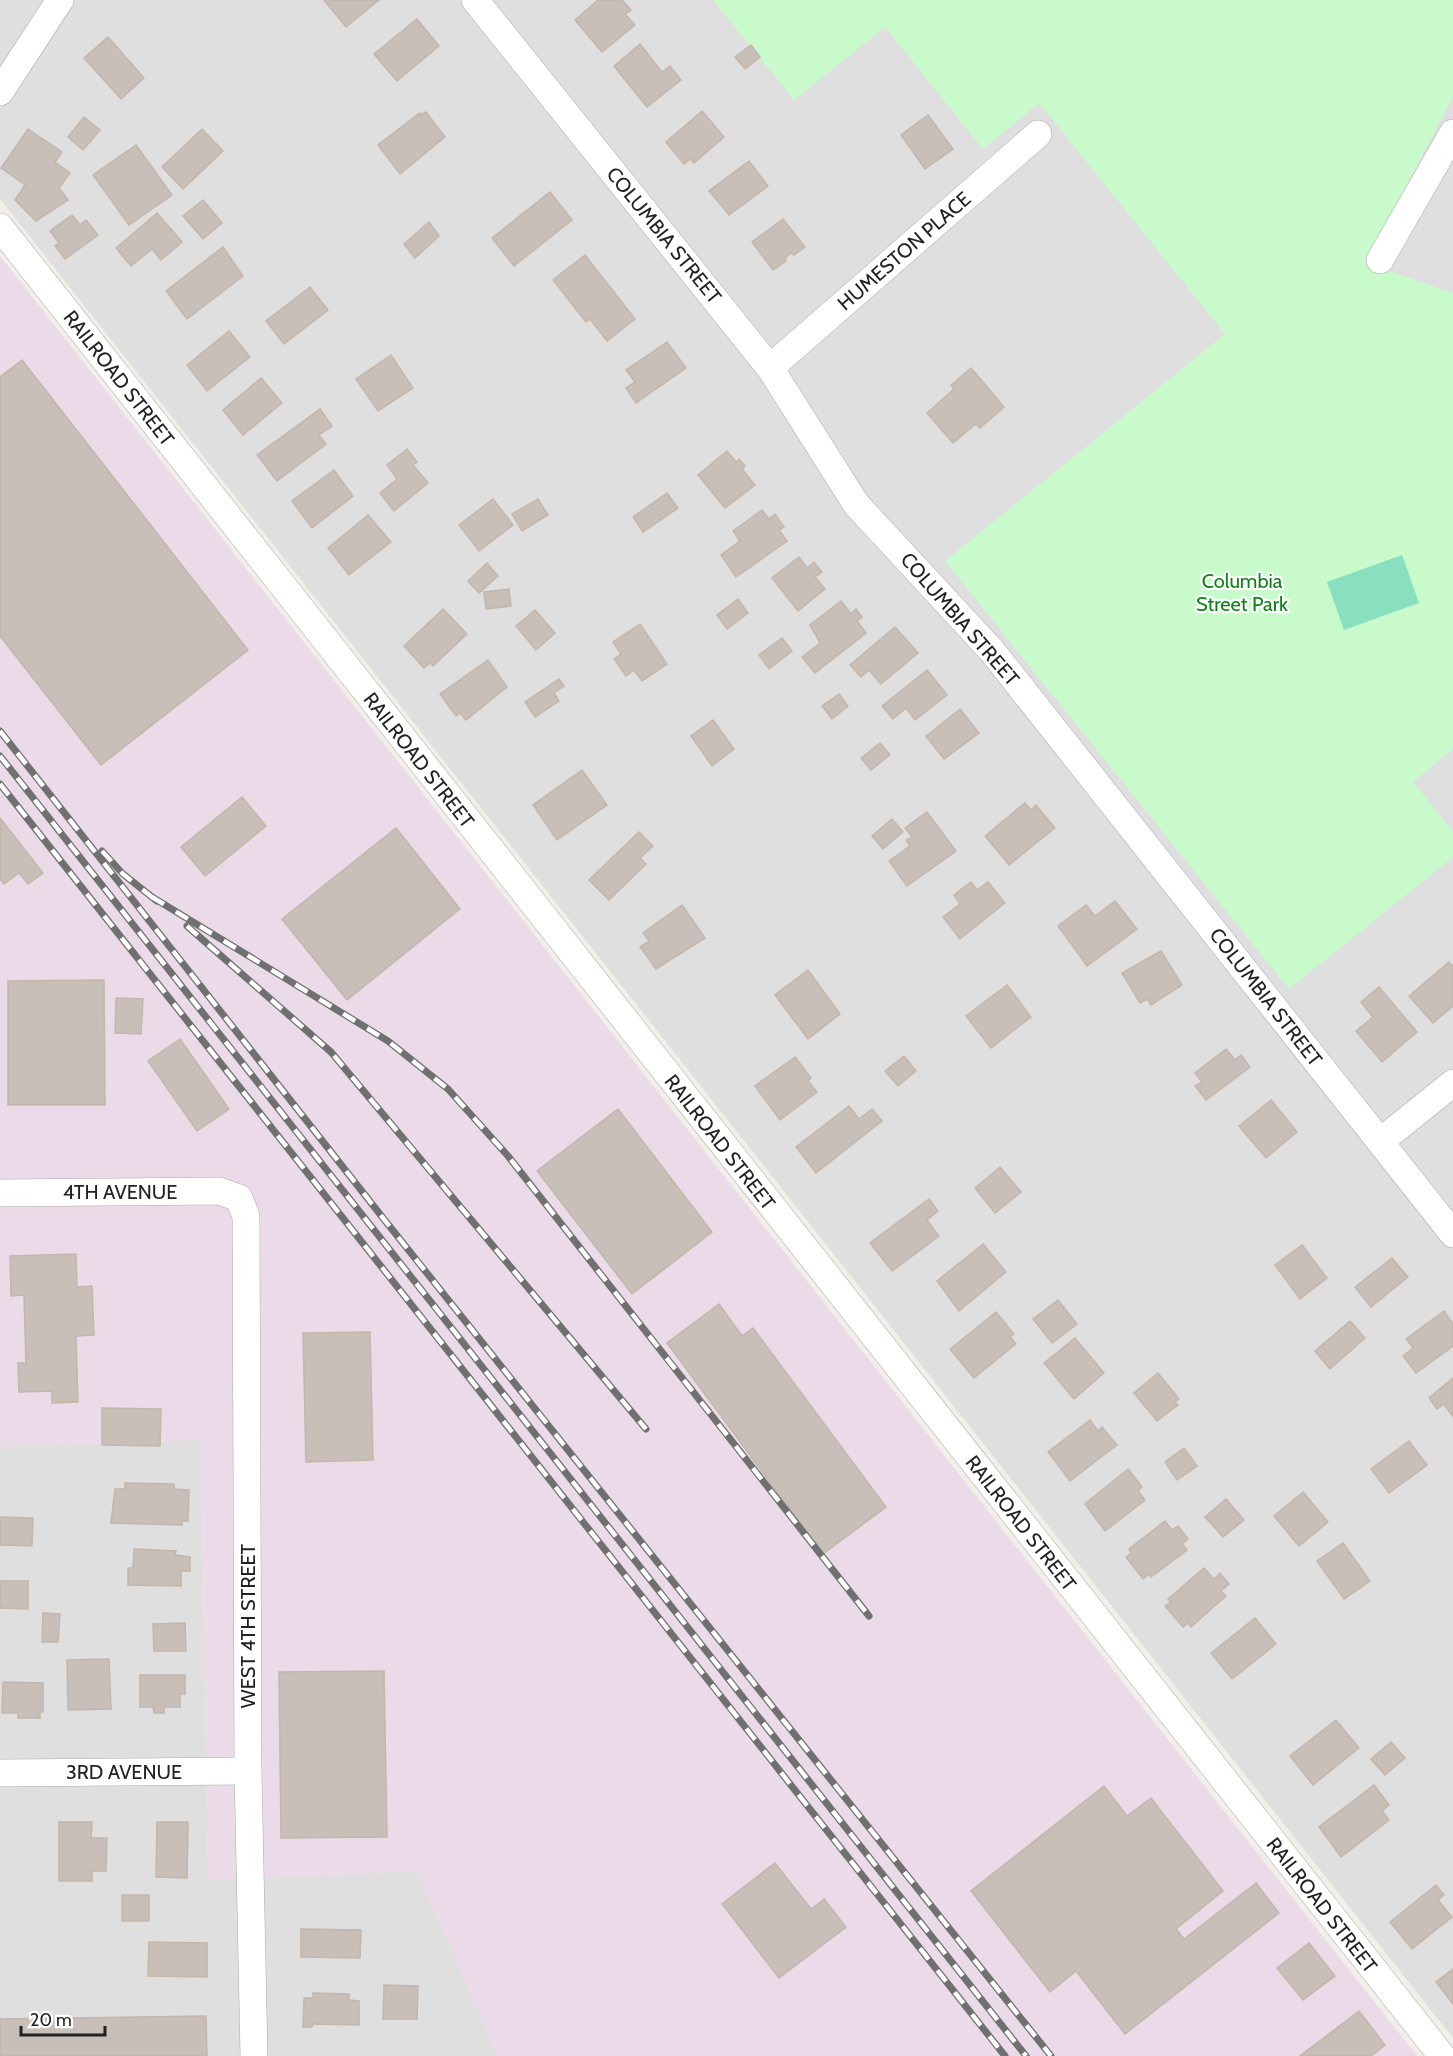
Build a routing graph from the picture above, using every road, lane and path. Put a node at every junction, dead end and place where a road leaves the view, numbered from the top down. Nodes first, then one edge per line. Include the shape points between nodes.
1 (60, 0) edge
2 (476, 0) edge
3 (0, 92) edge
4 (1038, 134) dead end
5 (1453, 134) edge
6 (0, 227) edge
7 (1380, 260) dead end
8 (770, 368) junction
9 (1453, 1083) edge
10 (1381, 1142) junction
11 (0, 1193) edge
12 (238, 1198) joint
13 (1453, 1234) edge
14 (248, 1771) junction
15 (0, 1773) edge
16 (254, 2056) edge
17 (1442, 2056) edge

1 - 3 street
2 - 8 street, COLUMBIA STREET
4 - 8 street, HUMESTON PLACE
5 - 7 street
6 - 17 street, RAILROAD STREET
8 - 10 street, COLUMBIA STREET via 856,504 992,651
9 - 10 street
10 - 13 street, COLUMBIA STREET
11 - 12 street, 4TH AVENUE via 219,1191
12 - 14 street, WEST 4TH STREET via 246,1216
14 - 15 street, 3RD AVENUE
14 - 16 street, WEST 4TH STREET

